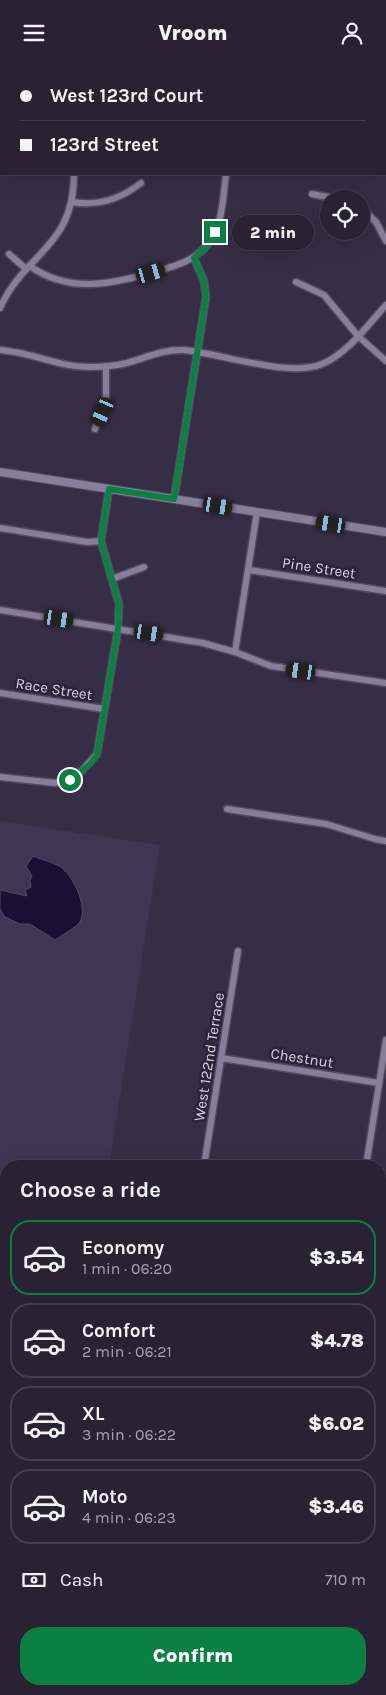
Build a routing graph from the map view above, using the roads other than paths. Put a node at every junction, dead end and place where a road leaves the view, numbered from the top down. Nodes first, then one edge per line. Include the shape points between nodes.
1 (74, 175) edge
2 (226, 175) edge
3 (141, 183) dead end
4 (312, 194) dead end
5 (320, 196) edge
6 (71, 201) junction
7 (370, 216) edge
8 (386, 241) edge
9 (9, 254) dead end
10 (194, 258) junction
11 (28, 268) junction
12 (296, 282) dead end
13 (386, 305) edge
14 (0, 308) edge
15 (358, 336) junction
16 (0, 350) edge
17 (196, 352) junction
18 (386, 361) edge
19 (106, 366) junction
20 (95, 429) dead end
21 (0, 472) edge
22 (109, 489) junction
23 (174, 499) junction
24 (258, 512) junction
25 (0, 528) edge
26 (386, 532) edge
27 (101, 541) junction
28 (144, 567) dead end
29 (249, 570) junction
30 (112, 579) junction
31 (386, 591) edge
32 (0, 610) edge
33 (118, 629) junction
34 (235, 652) junction
35 (386, 683) edge
36 (0, 693) edge
37 (104, 709) junction
38 (0, 777) edge
39 (227, 809) dead end
40 (386, 841) edge
41 (238, 951) dead end
42 (386, 1040) edge
43 (221, 1058) junction
44 (379, 1083) junction
45 (205, 1160) edge
46 (367, 1160) edge

1 - 6 street
2 - 10 street via 215,232 207,246
3 - 6 street via 106,202
4 - 5 street
6 - 11 street via 65,222 56,237
7 - 8 street
9 - 11 street
10 - 11 street via 100,285 58,281
10 - 17 street via 206,289
11 - 14 street via 8,292
12 - 15 street via 324,295
13 - 15 street
15 - 17 street via 334,357 310,368 290,368
15 - 18 street
16 - 19 street via 58,364
17 - 19 street via 173,351
17 - 23 street
19 - 20 street via 106,398
21 - 22 street
22 - 23 street
22 - 27 street
23 - 24 street
24 - 26 street
24 - 29 street
25 - 27 street via 87,542
27 - 30 street
28 - 30 street
29 - 31 street, Pine Street
29 - 34 street
30 - 33 street via 119,604
32 - 33 street
33 - 34 street via 179,638
33 - 37 street
34 - 35 street via 271,666
36 - 37 street, Race Street
37 - 38 street via 97,755 77,776 55,783
39 - 40 street via 326,824
41 - 43 street, West 122nd Terrace
42 - 44 street
43 - 44 street, Chestnut
43 - 45 street, West 122nd Terrace
44 - 46 street

